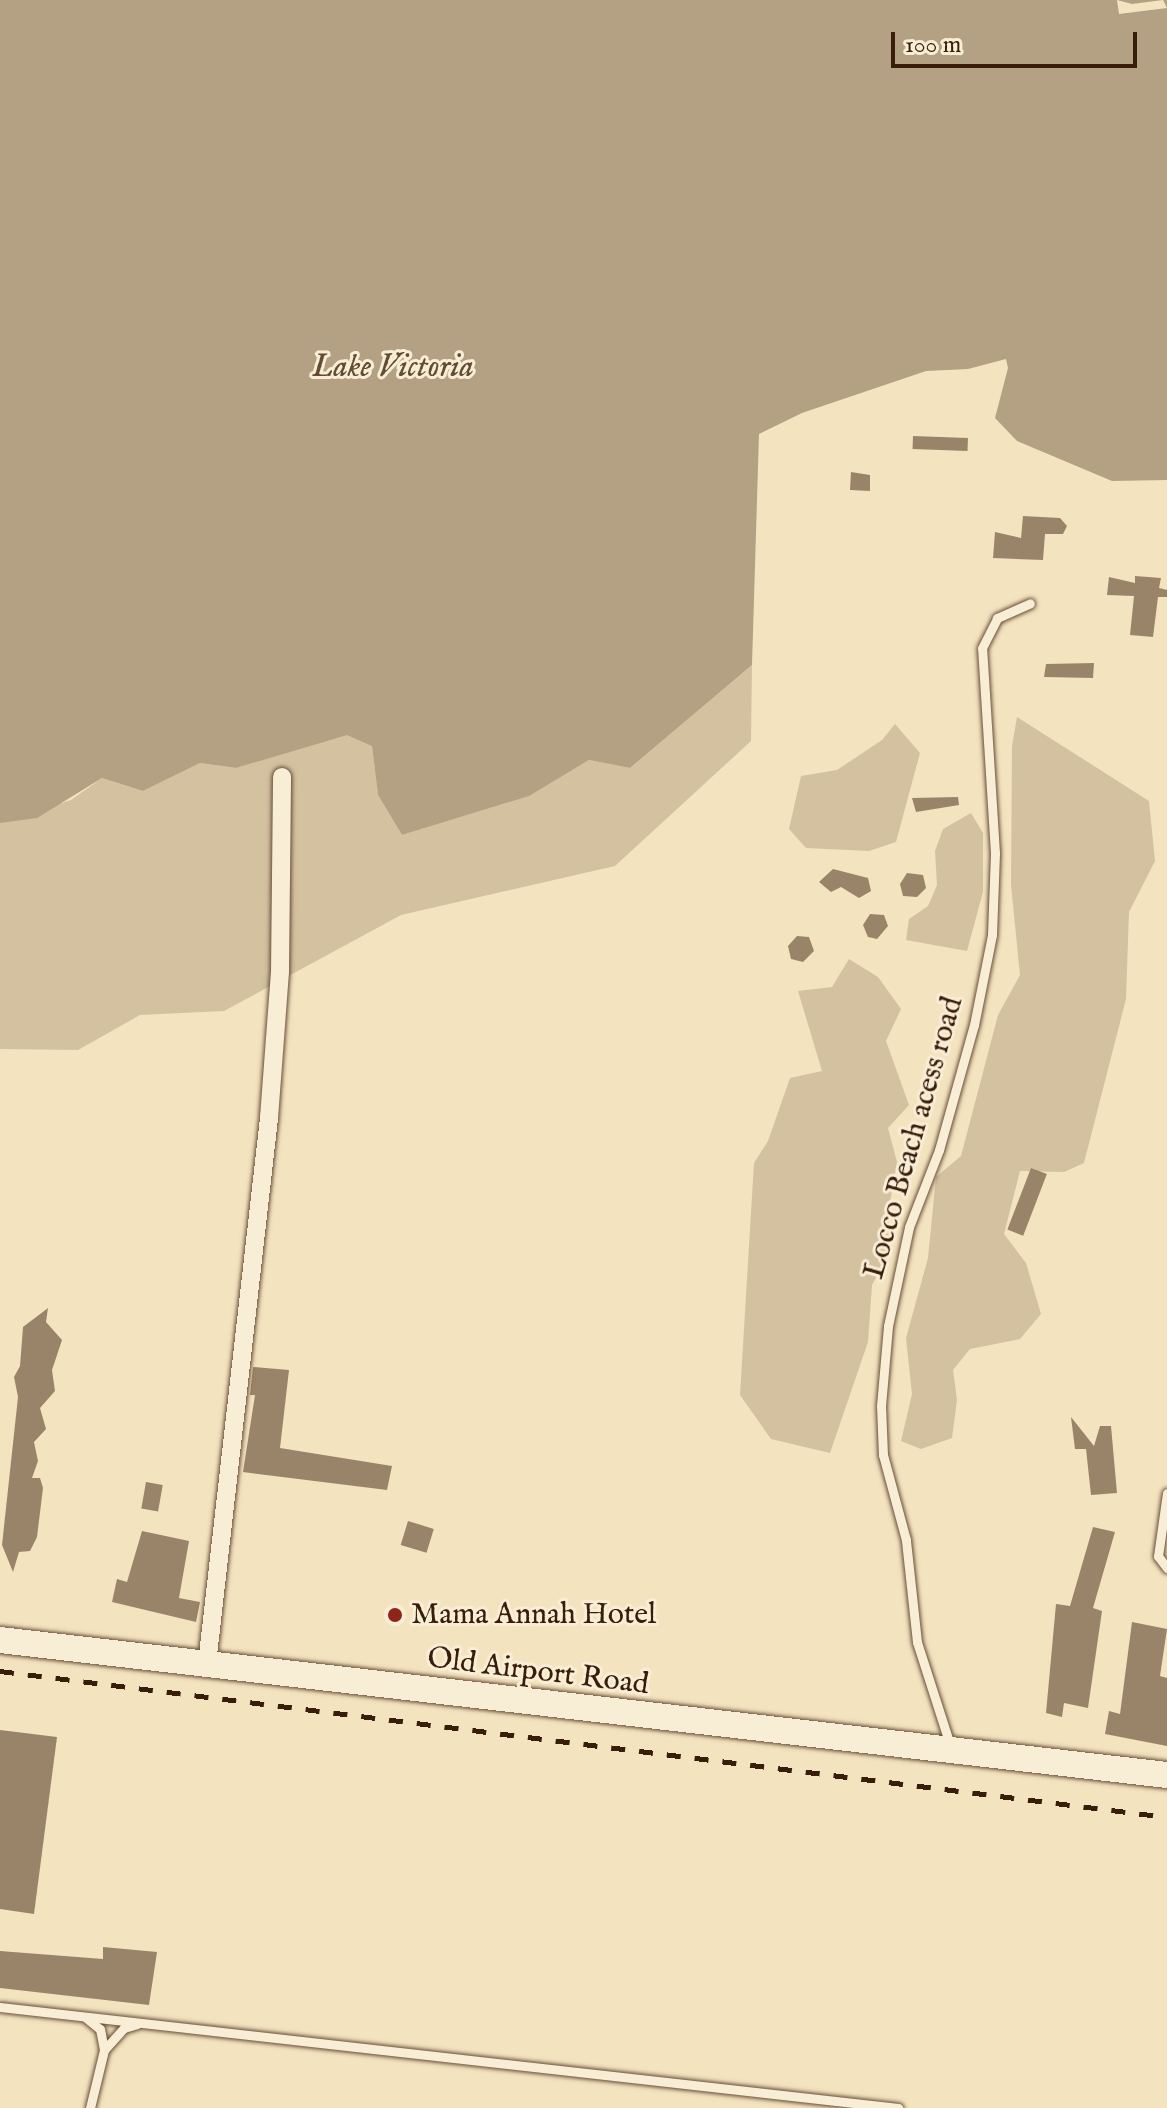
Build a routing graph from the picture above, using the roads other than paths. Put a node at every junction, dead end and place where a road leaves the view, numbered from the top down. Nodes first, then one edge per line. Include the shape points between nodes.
1 (1030, 603) dead end
2 (282, 777) dead end
3 (1167, 1493) edge
4 (1167, 1568) edge
5 (0, 1640) edge
6 (207, 1664) junction
7 (952, 1751) junction
8 (1167, 1775) edge
9 (0, 2007) edge
10 (85, 2017) junction
11 (140, 2023) junction
12 (104, 2050) junction
13 (90, 2108) edge
14 (898, 2108) edge

1 - 7 lane, Locco Beach acess road via 997,618 982,649 995,853 992,935 974,1025 939,1150 909,1227 888,1326 881,1406 883,1455 906,1540 917,1642
2 - 6 street via 280,972 269,1118
3 - 4 lane via 1158,1556
5 - 6 main road, Old Airport Road
6 - 7 main road, Old Airport Road
7 - 8 main road, Old Airport Road
9 - 10 lane
10 - 11 lane
10 - 12 lane via 100,2029
11 - 12 lane via 124,2028
11 - 14 lane
12 - 13 lane

